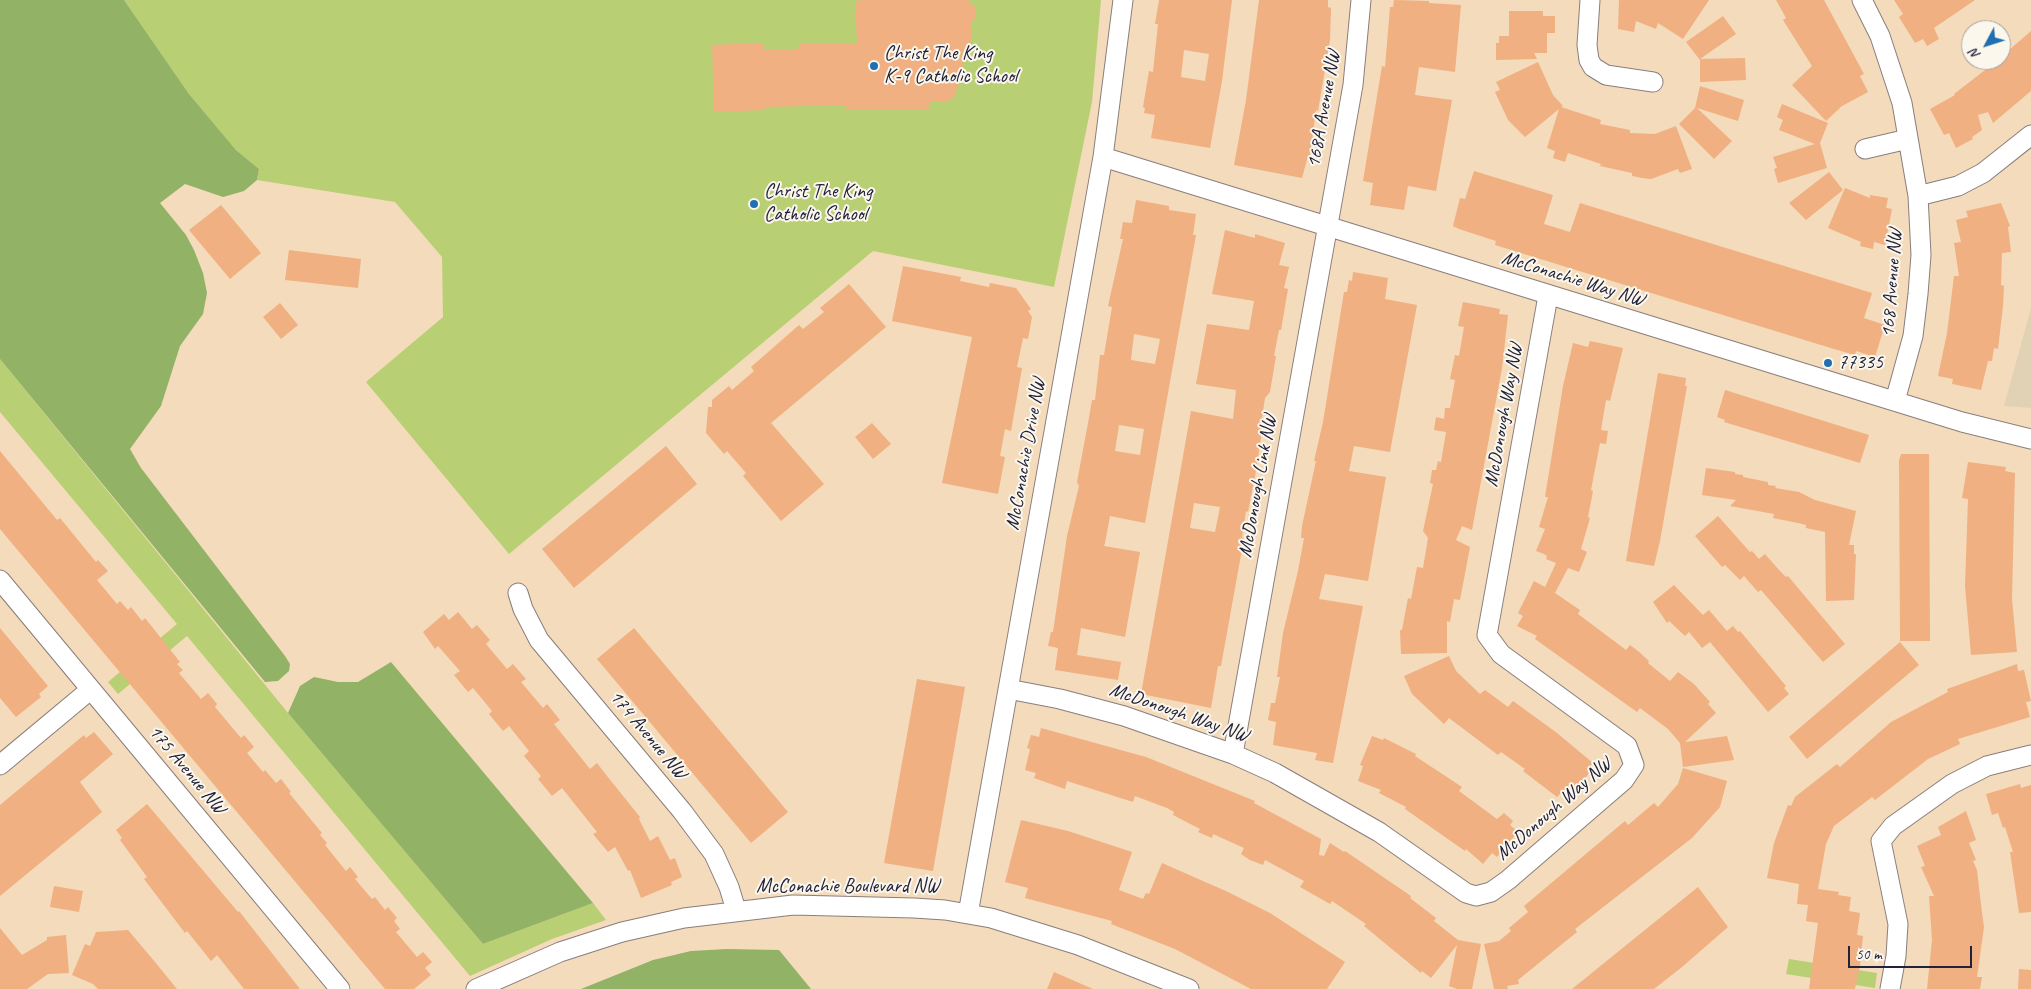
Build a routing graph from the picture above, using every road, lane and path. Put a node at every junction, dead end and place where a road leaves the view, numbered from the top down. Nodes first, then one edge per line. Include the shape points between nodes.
1 (1123, 0) edge
2 (1361, 0) edge
3 (1590, 0) edge
4 (1862, 0) edge
5 (1653, 82) dead end
6 (2031, 135) edge
7 (1908, 138) junction
8 (1865, 150) dead end
9 (1102, 157) junction
10 (1918, 196) junction
11 (1327, 226) junction
12 (1548, 296) junction
13 (1895, 401) junction
14 (2031, 439) edge
15 (0, 580) edge
16 (518, 593) dead end
17 (1008, 689) junction
18 (90, 690) junction
19 (1233, 754) junction
20 (2031, 755) edge
21 (0, 765) edge
22 (736, 910) junction
23 (968, 914) junction
24 (340, 989) edge
25 (476, 989) edge
26 (1189, 989) edge
27 (1890, 989) edge

1 - 9 street, McConachie Drive NW
2 - 11 street, 168A Avenue NW via 1353,85
3 - 5 street via 1588,45 1593,67 1606,75
4 - 7 street, 168 Avenue NW via 1891,62
6 - 10 street via 1983,173 1958,186
7 - 8 street
7 - 10 street, 168 Avenue NW
9 - 11 street, McConachie Way NW
9 - 17 street, McConachie Drive NW
10 - 13 street, 168 Avenue NW via 1921,255 1918,294 1913,336
11 - 12 street, McConachie Way NW
11 - 19 street, McDonough Link NW
12 - 13 street, McConachie Way NW
12 - 19 street, McDonough Way NW via 1487,635 1501,654 1627,746 1634,765 1629,774 1508,880 1491,892 1476,896 1455,886 1379,832 1338,808
13 - 14 street, McConachie Way NW
15 - 18 street, 175 Avenue NW
16 - 22 street, 174 Avenue NW via 540,640 714,854 730,887
17 - 19 street, McDonough Way NW via 1124,716
17 - 23 street, McConachie Drive NW
18 - 21 street
18 - 24 street, 175 Avenue NW
20 - 27 street via 1987,766 1952,784 1893,826 1881,841 1898,924
22 - 23 street, McConachie Boulevard NW via 793,905 945,910
22 - 25 street, McConachie Boulevard NW via 622,932 560,952
23 - 26 street, McConachie Boulevard NW via 1078,945

